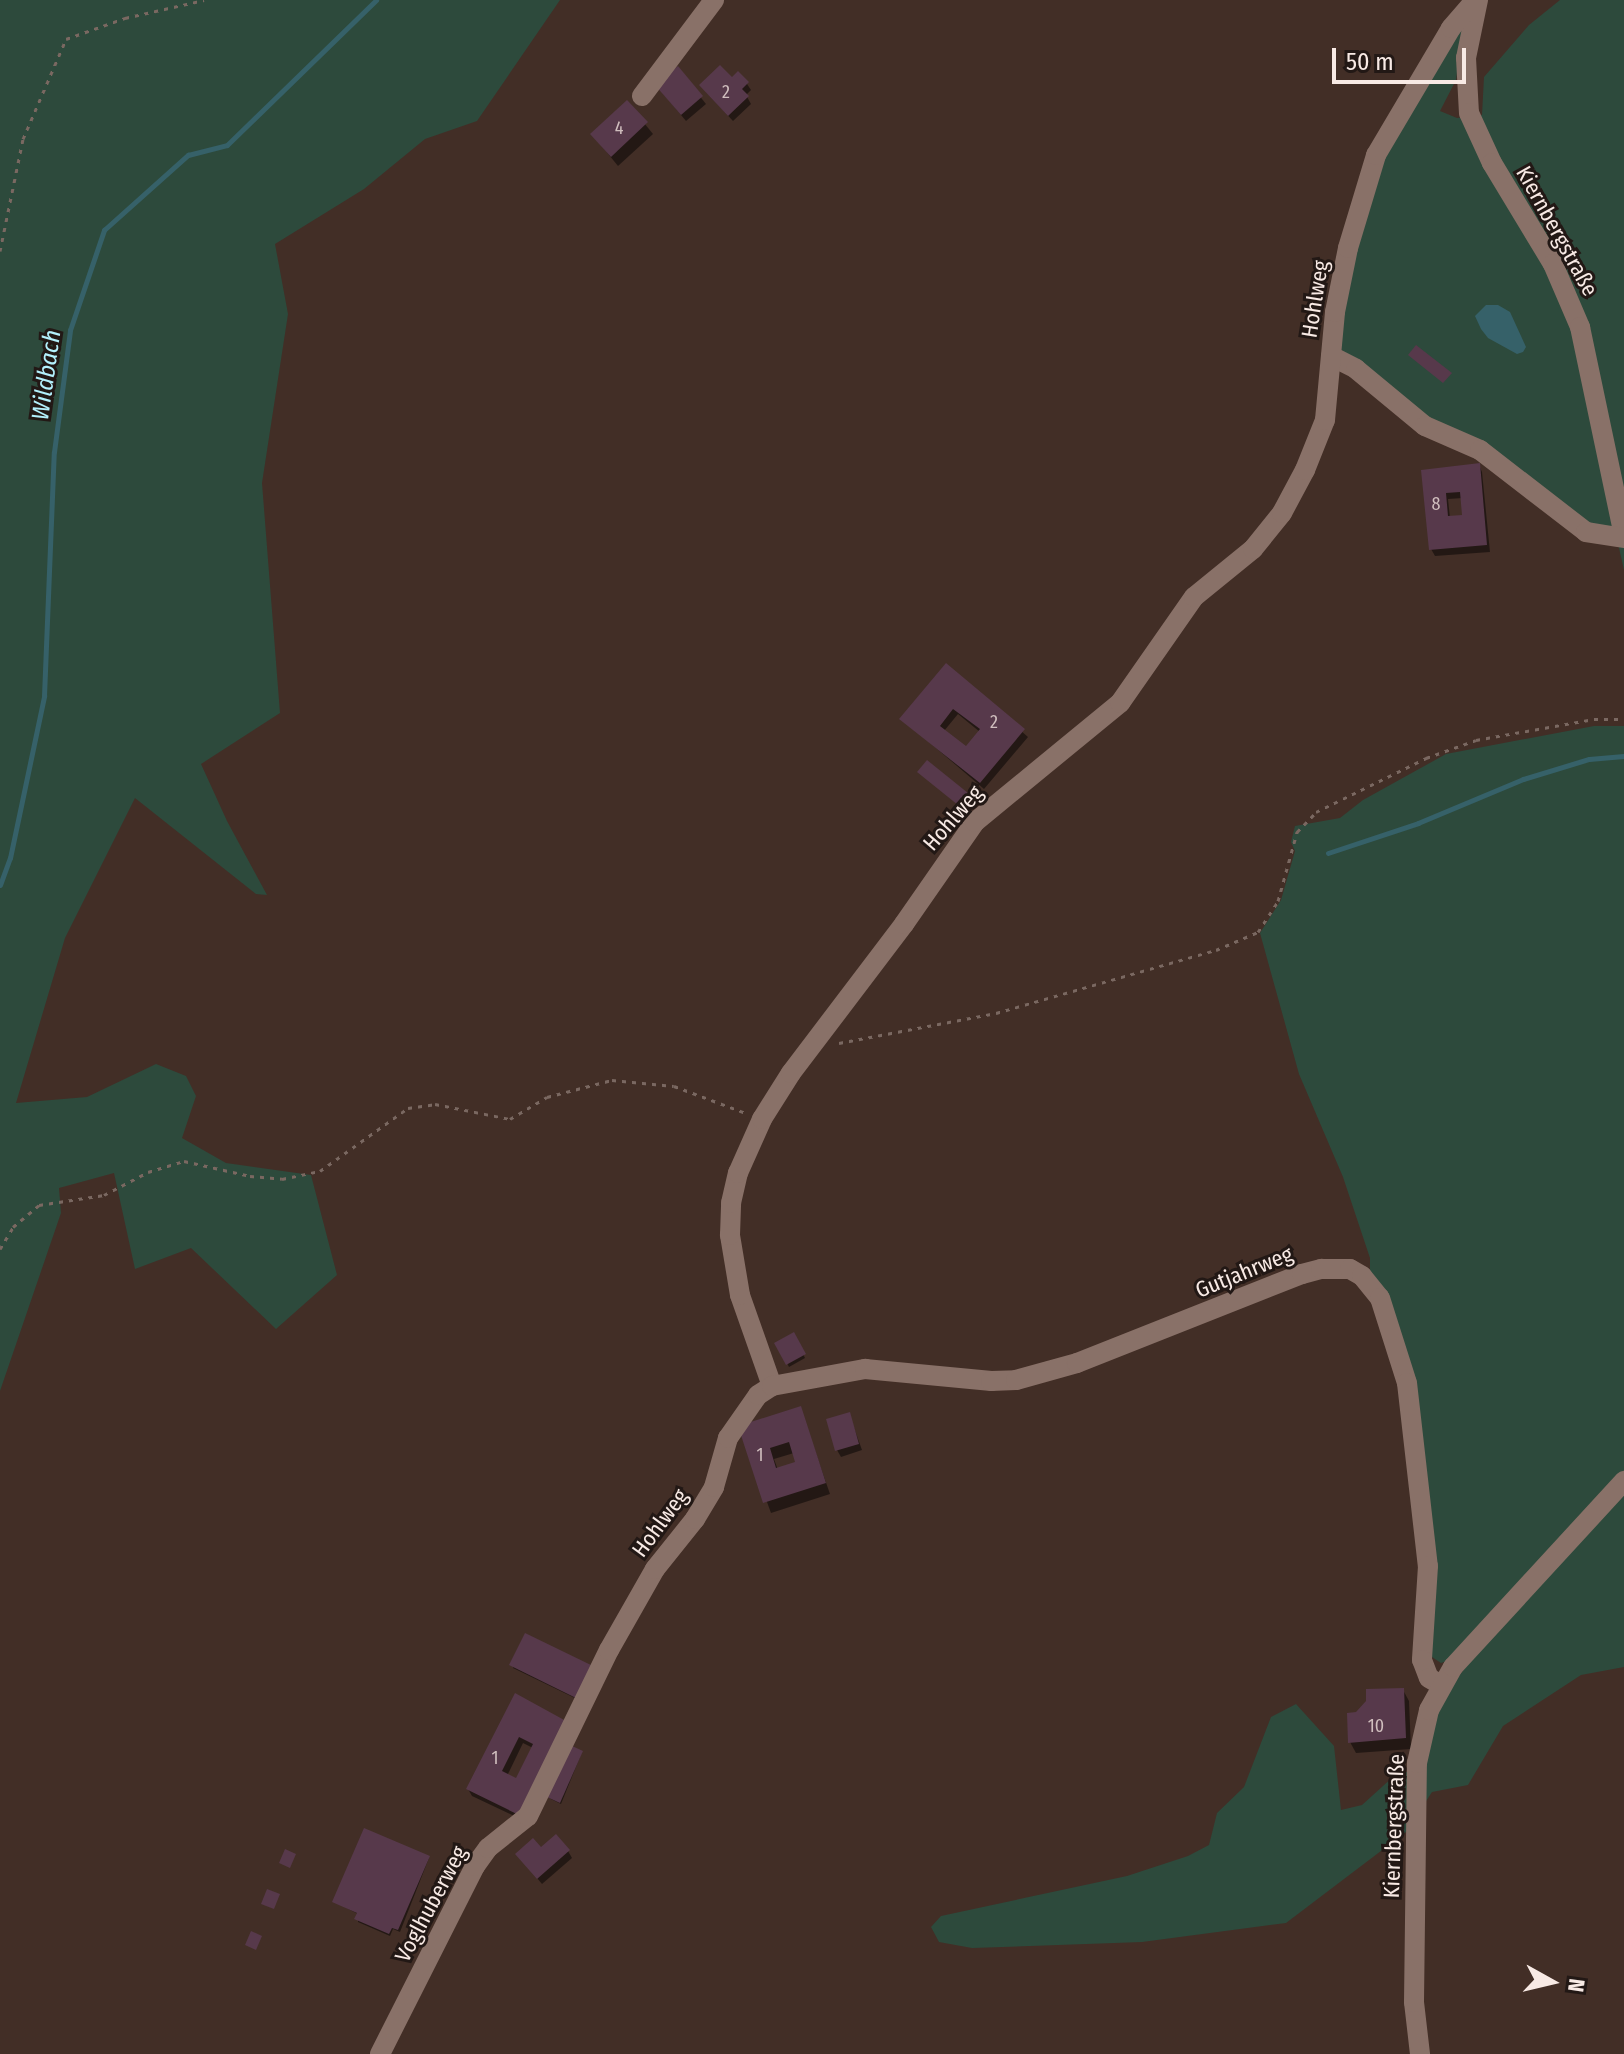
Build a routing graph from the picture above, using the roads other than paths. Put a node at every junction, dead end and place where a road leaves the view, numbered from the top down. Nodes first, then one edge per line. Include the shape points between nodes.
1 (714, 0) edge
2 (1476, 0) edge
3 (642, 96) dead end
4 (1331, 356) junction
5 (1624, 537) edge
6 (772, 1386) junction
7 (1624, 1481) edge
8 (1441, 1685) junction
9 (581, 1703) joint
10 (380, 2054) edge
11 (1420, 2054) edge

1 - 3 street
2 - 4 street, Hohlweg via 1451,28 1376,155 1348,248
2 - 5 street, Kiernbergstraße via 1466,58 1469,113 1492,163 1553,264 1580,327
4 - 5 street, Kiernbergstraße via 1356,369 1425,426 1480,450 1586,532
4 - 6 street, Hohlweg via 1330,391 1319,439 1270,531 1194,597 1120,703 975,822 762,1119 738,1173 730,1235 740,1295
6 - 8 street, Gutjahrweg via 865,1369 1016,1380 1077,1363 1302,1274 1350,1269 1380,1298 1407,1383 1428,1566 1422,1660 1429,1678
6 - 9 street, Hohlweg via 758,1395 736,1425 707,1502 655,1569
7 - 8 street, Kiernbergstraße
8 - 11 street, Kiernbergstraße via 1421,1733 1417,1763 1414,2002
9 - 10 street, Voglhuberweg via 528,1816 488,1848 475,1866

